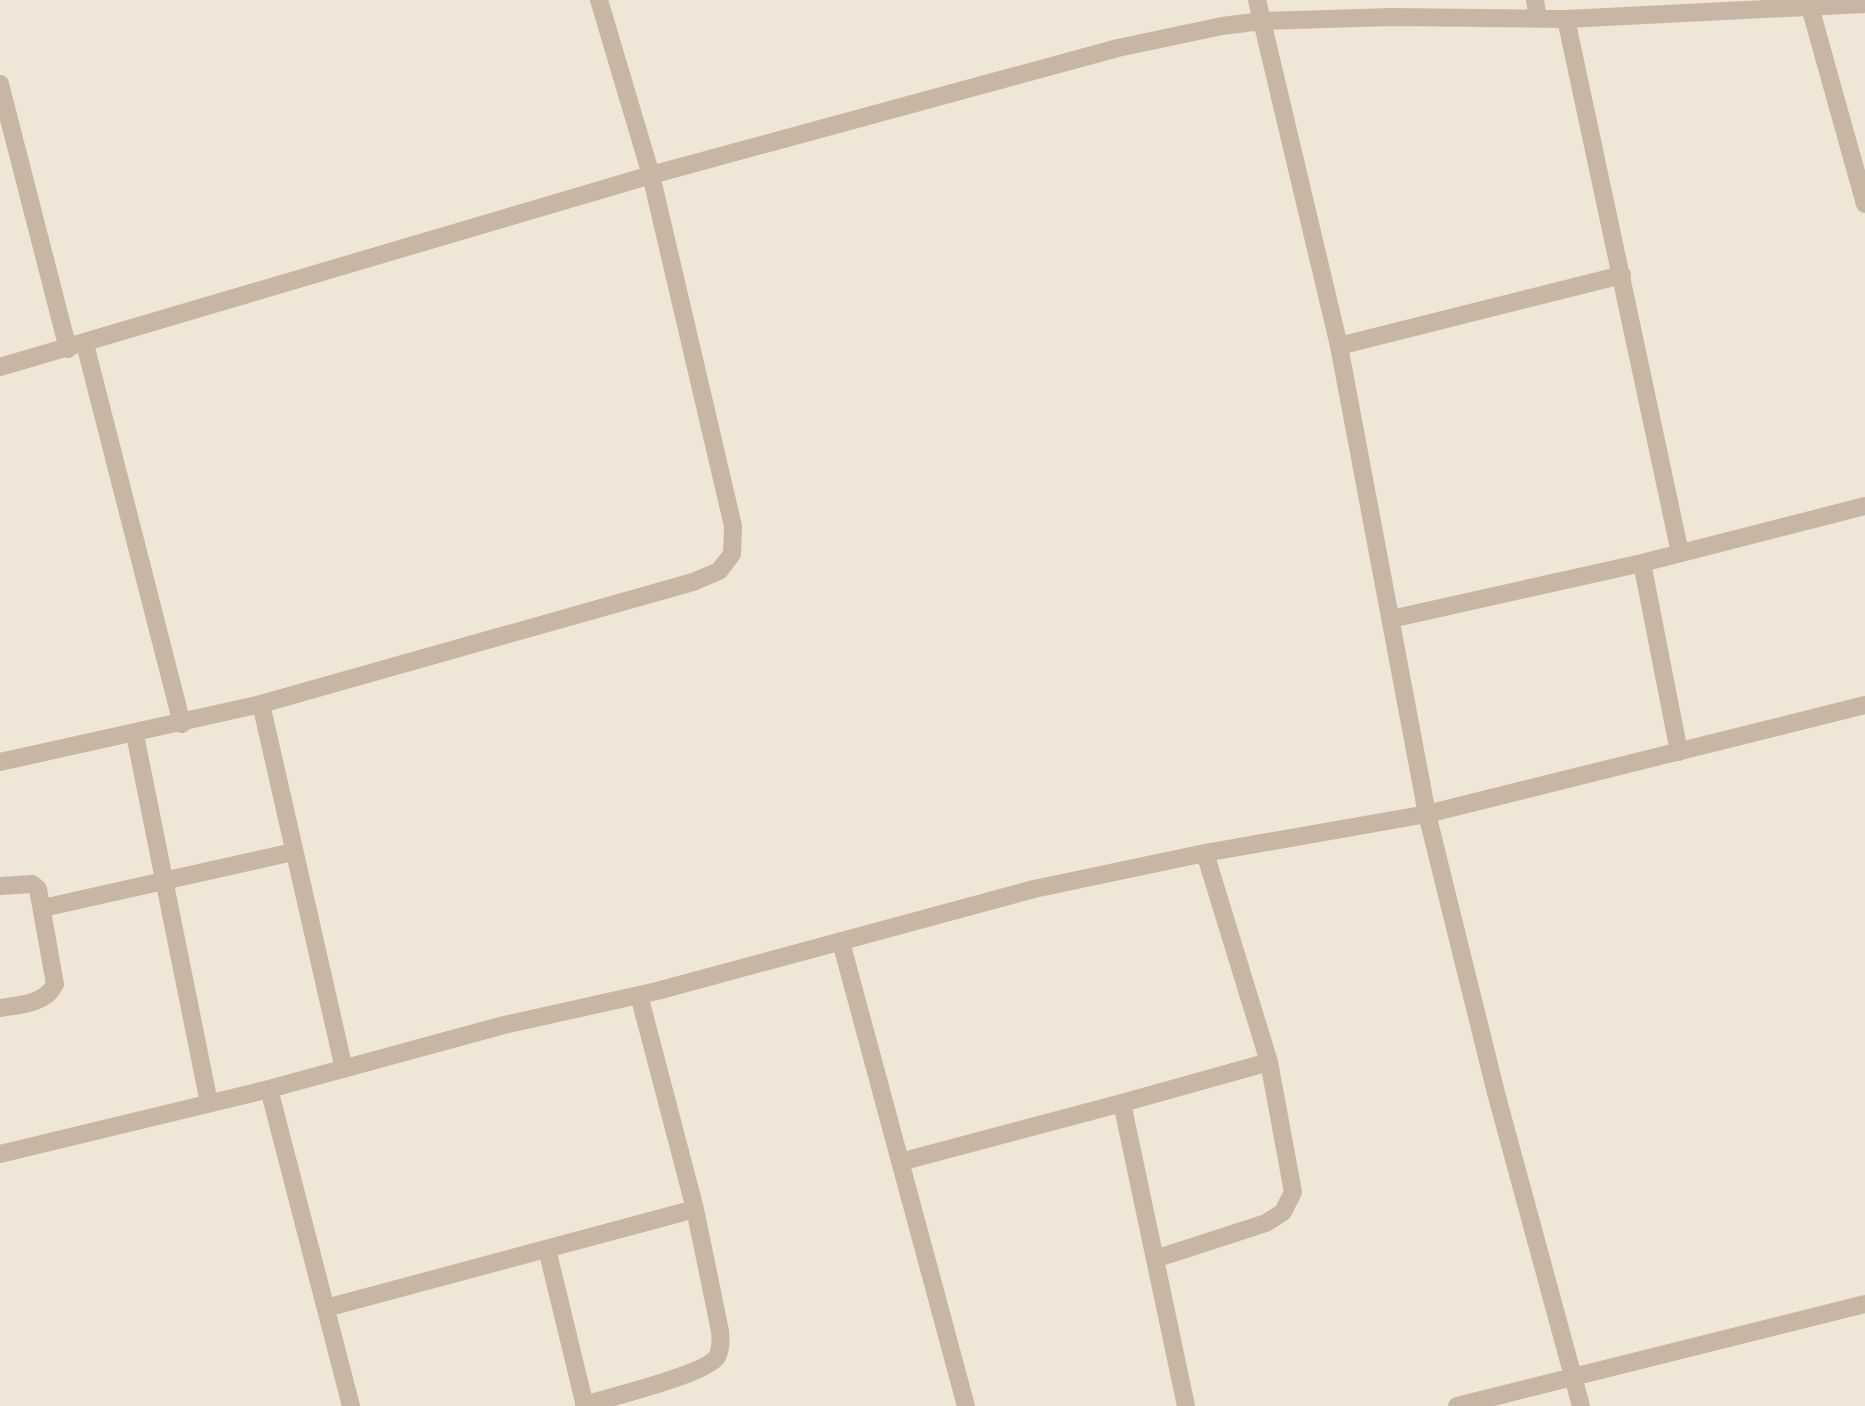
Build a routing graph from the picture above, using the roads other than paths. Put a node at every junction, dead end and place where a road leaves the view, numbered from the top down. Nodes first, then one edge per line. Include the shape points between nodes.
1 (599, 0) edge
2 (1256, 0) edge
3 (1535, 0) edge
4 (1865, 4) edge
5 (1732, 5) edge
6 (1810, 7) junction
7 (1538, 18) junction
8 (1566, 19) junction
9 (1262, 21) junction
10 (0, 84) edge
11 (651, 175) junction
12 (1865, 204) edge
13 (1622, 275) junction
14 (76, 346) junction
15 (1339, 346) junction
16 (0, 367) edge
17 (1865, 506) edge
18 (1680, 553) junction
19 (1642, 563) junction
20 (1391, 620) junction
21 (261, 704) junction
22 (1865, 705) edge
23 (182, 724) junction
24 (135, 735) junction
25 (1679, 752) junction
26 (0, 762) edge
27 (1427, 814) junction
28 (293, 852) junction
29 (1205, 853) junction
30 (165, 881) junction
31 (0, 886) edge
32 (43, 908) junction
33 (841, 942) junction
34 (639, 995) junction
35 (0, 1008) edge
36 (1269, 1062) junction
37 (344, 1069) junction
38 (269, 1089) junction
39 (209, 1103) junction
40 (1122, 1103) junction
41 (0, 1154) edge
42 (900, 1161) junction
43 (695, 1209) junction
44 (547, 1249) junction
45 (1155, 1259) junction
46 (1865, 1304) edge
47 (326, 1308) junction
48 (1574, 1379) junction
49 (584, 1405) edge
50 (351, 1406) edge
51 (966, 1406) edge
52 (1186, 1406) edge
53 (1457, 1406) edge
54 (1581, 1406) edge

1 - 11 street
2 - 9 street
3 - 7 street
4 - 6 street
5 - 6 street
5 - 8 street
6 - 12 street
7 - 8 street
7 - 9 street
8 - 13 street
9 - 11 street via 1118,48
9 - 15 street
10 - 14 street
11 - 14 street
11 - 21 street via 733,526 732,554 726,563 693,582
13 - 15 street
13 - 18 street
14 - 16 street
14 - 23 street
15 - 20 street
17 - 18 street
18 - 19 street
19 - 20 street
19 - 25 street
20 - 27 street
21 - 23 street
21 - 28 street
22 - 25 street
23 - 24 street
24 - 26 street
24 - 30 street
25 - 27 street
27 - 29 street
27 - 48 street
28 - 30 street
28 - 37 street
29 - 33 street via 1034,889
29 - 36 street
30 - 32 street
30 - 39 street
31 - 32 street via 32,884
32 - 35 street via 54,984 51,992 41,999
33 - 34 street
33 - 42 street
34 - 37 street via 504,1025
34 - 43 street
36 - 40 street
36 - 45 street via 1293,1192 1283,1212 1266,1223
37 - 38 street
38 - 39 street
38 - 47 street
39 - 41 street
40 - 42 street
40 - 45 street
42 - 51 street
43 - 44 street
43 - 49 street via 720,1331 716,1358 697,1371
44 - 47 street
44 - 49 street
45 - 52 street
46 - 48 street
47 - 50 street
48 - 53 street
48 - 54 street

